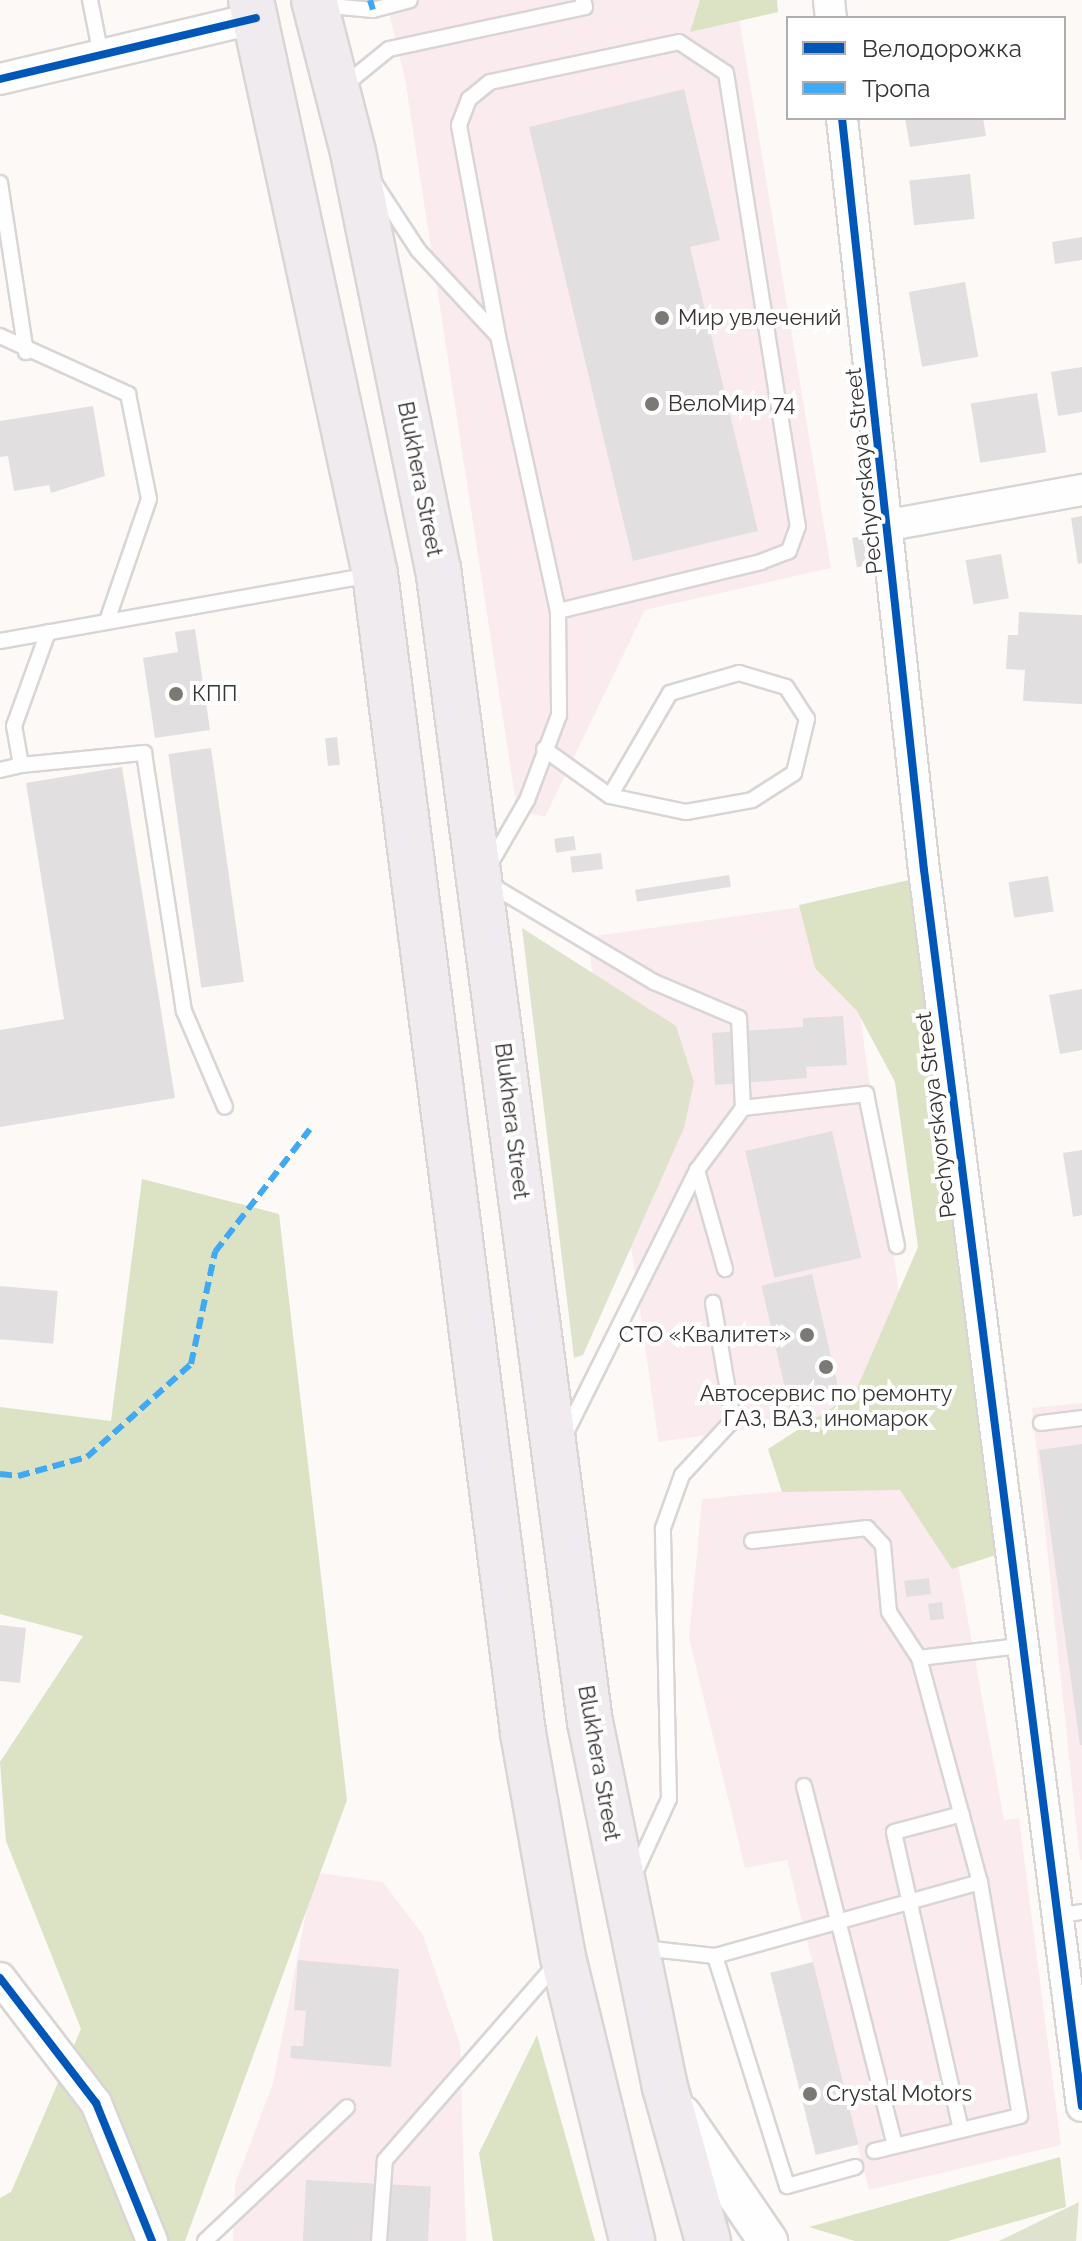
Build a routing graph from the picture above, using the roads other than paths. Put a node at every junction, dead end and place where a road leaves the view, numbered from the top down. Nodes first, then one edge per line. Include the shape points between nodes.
1 (90, 0) edge
2 (410, 0) edge
3 (583, 0) edge
4 (315, 2) edge
5 (253, 9) edge
6 (101, 55) junction
7 (0, 79) edge
8 (338, 91) junction
9 (842, 120) edge
10 (353, 152) junction
11 (0, 183) edge
12 (0, 336) edge
13 (498, 336) junction
14 (26, 352) junction
15 (1082, 490) edge
16 (889, 525) junction
17 (375, 574) junction
18 (558, 611) junction
19 (107, 621) junction
20 (48, 632) junction
21 (0, 641) edge
22 (544, 749) junction
23 (21, 765) junction
24 (0, 770) edge
25 (610, 796) junction
26 (481, 879) junction
27 (225, 1107) dead end
28 (743, 1108) junction
29 (697, 1170) junction
30 (897, 1246) dead end
31 (725, 1269) dead end
32 (713, 1303) dead end
33 (1082, 1418) edge
34 (1041, 1423) dead end
35 (555, 1455) junction
36 (752, 1541) dead end
37 (1019, 1646) junction
38 (919, 1658) junction
39 (804, 1786) dead end
40 (962, 1814) junction
41 (980, 1882) junction
42 (624, 1897) junction
43 (910, 1902) junction
44 (1069, 1914) edge
45 (839, 1923) junction
46 (635, 1948) junction
47 (715, 1956) junction
48 (563, 1957) junction
49 (0, 1978) edge
50 (665, 2087) junction
51 (1082, 2106) edge
52 (347, 2107) dead end
53 (961, 2130) junction
54 (895, 2145) junction
55 (874, 2151) dead end
56 (855, 2167) dead end
57 (152, 2241) edge
58 (205, 2241) edge
59 (379, 2241) edge
60 (632, 2241) edge
61 (708, 2241) edge
62 (768, 2241) edge

1 - 6 lane
2 - 4 lane via 373,10
3 - 8 lane via 585,7 389,49
4 - 8 main road, Blukhera Street
5 - 6 street
5 - 17 main road
6 - 7 street
8 - 10 main road, Blukhera Street
9 - 16 street, Pechyorskaya Street
10 - 13 lane via 418,250
10 - 26 main road, Blukhera Street via 438,568
11 - 14 lane
12 - 14 lane
13 - 18 lane
13 - 18 lane via 459,125 469,99 490,82 679,42 726,73 798,526 789,551 761,562
14 - 19 lane via 128,394 149,499
15 - 16 street
16 - 37 street, Pechyorskaya Street
17 - 19 lane
17 - 48 main road via 523,1733
18 - 22 lane via 559,715
19 - 20 lane
20 - 21 lane
20 - 23 lane via 14,726
22 - 25 lane
22 - 26 lane via 527,800
23 - 24 lane
23 - 27 lane via 144,753 184,1011
25 - 25 lane via 686,812 752,800 794,773 807,719 786,687 739,673 670,693
26 - 28 lane via 654,982 739,1018
26 - 35 main road, Blukhera Street
28 - 29 lane
28 - 30 lane via 866,1094
29 - 31 lane
29 - 35 lane
32 - 42 lane via 733,1420 682,1475 663,1528 669,1799
33 - 34 lane
35 - 42 main road, Blukhera Street via 590,1722
36 - 38 lane via 867,1528 883,1545 889,1612
37 - 38 lane
37 - 44 street, Pechyorskaya Street
38 - 40 lane
39 - 45 lane
40 - 41 lane
40 - 43 lane via 894,1832
41 - 43 lane
41 - 53 lane via 1020,2116
42 - 46 main road, Blukhera Street
43 - 45 lane
43 - 53 lane
44 - 51 street, Pechyorskaya Street
45 - 47 lane
45 - 54 lane
46 - 47 lane
46 - 50 main road, Blukhera Street
47 - 56 lane via 787,2186
48 - 59 lane via 385,2160
48 - 60 main road
49 - 57 street via 96,2103
50 - 61 main road, Blukhera Street
50 - 62 street via 722,2184
52 - 58 lane
53 - 54 lane
54 - 55 lane

